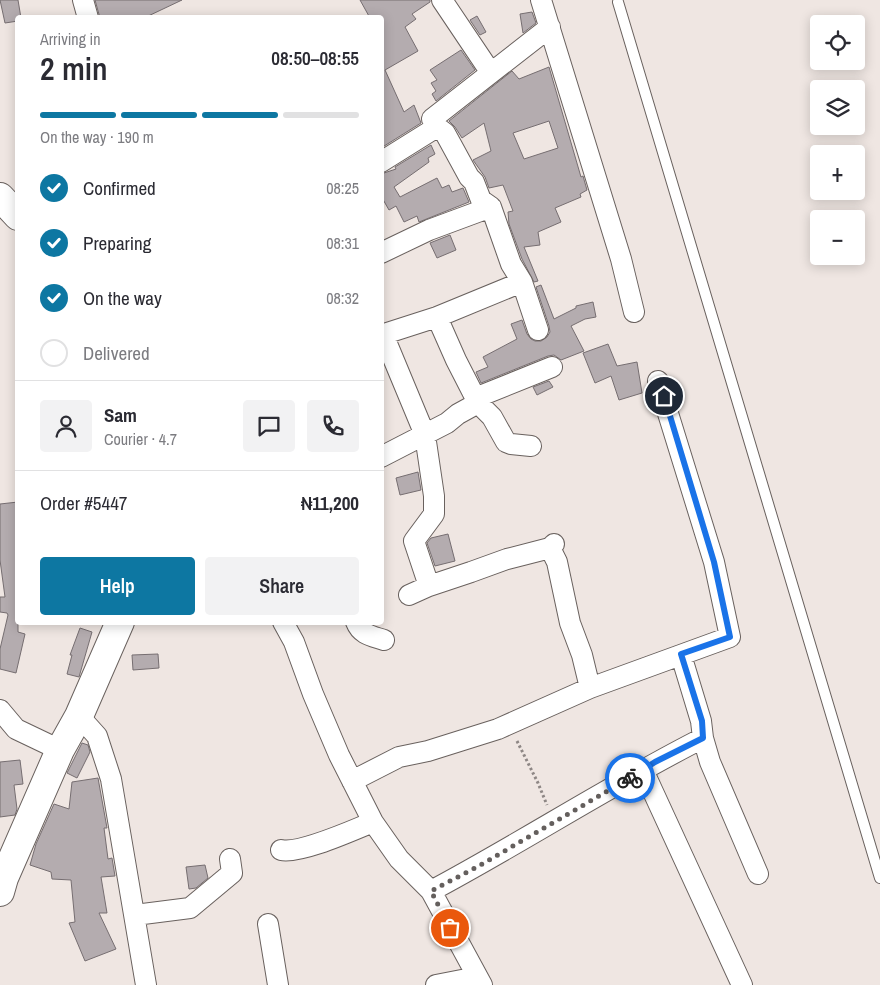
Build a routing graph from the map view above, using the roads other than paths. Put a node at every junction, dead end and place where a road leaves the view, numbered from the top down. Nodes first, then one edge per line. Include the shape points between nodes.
1 (83, 0) edge
2 (442, 0) edge
3 (541, 0) edge
4 (618, 2) dead end
5 (87, 15) edge
6 (550, 27) junction
7 (491, 73) junction
8 (437, 128) junction
9 (384, 160) edge
10 (0, 197) edge
11 (491, 207) junction
12 (15, 213) edge
13 (384, 252) edge
14 (522, 282) junction
15 (634, 312) dead end
16 (438, 317) junction
17 (538, 330) dead end
18 (384, 333) edge
19 (384, 339) edge
20 (552, 367) dead end
21 (658, 380) dead end
22 (477, 401) junction
23 (425, 435) junction
24 (531, 446) dead end
25 (384, 456) edge
26 (429, 586) junction
27 (409, 595) dead end
28 (119, 625) edge
29 (285, 625) edge
30 (357, 625) edge
31 (384, 640) dead end
32 (681, 654) junction
33 (590, 688) junction
34 (0, 710) edge
35 (78, 716) junction
36 (8, 733) edge
37 (703, 738) junction
38 (60, 750) junction
39 (643, 770) junction
40 (352, 781) junction
41 (373, 822) junction
42 (281, 850) dead end
43 (230, 859) dead end
44 (758, 874) dead end
45 (880, 878) edge
46 (431, 891) junction
47 (0, 892) edge
48 (135, 915) junction
49 (268, 924) dead end
50 (480, 981) edge
51 (146, 985) edge
52 (278, 985) edge
53 (436, 985) edge
54 (742, 985) edge

1 - 5 street
2 - 7 street
3 - 6 street
4 - 45 lane
6 - 7 street
6 - 15 street via 621,259
7 - 8 street via 432,119
8 - 9 street
8 - 11 street via 445,133 474,182 480,200
10 - 12 main road
11 - 13 street via 429,230
11 - 14 street via 511,264
14 - 16 street
14 - 17 street
16 - 18 street
16 - 22 street
19 - 23 street
20 - 22 street
21 - 32 street via 714,562 730,637
22 - 23 street
22 - 24 street via 492,417 506,442
23 - 25 street
23 - 26 street via 434,514 414,541
26 - 27 street
26 - 33 street via 552,546 570,623
28 - 35 main road
29 - 40 street
30 - 31 street via 366,634
32 - 33 street
32 - 37 street via 702,721
33 - 40 street via 509,724 428,751 400,756
34 - 36 street
35 - 38 main road
35 - 48 street via 97,736 111,779
36 - 38 street
37 - 39 street
37 - 44 street via 710,762
38 - 47 main road
39 - 46 street
39 - 54 street
40 - 41 street
41 - 42 street via 332,839
41 - 46 street via 399,859
43 - 48 street via 232,873 190,908
46 - 50 street
48 - 51 street
49 - 52 street
50 - 53 street

